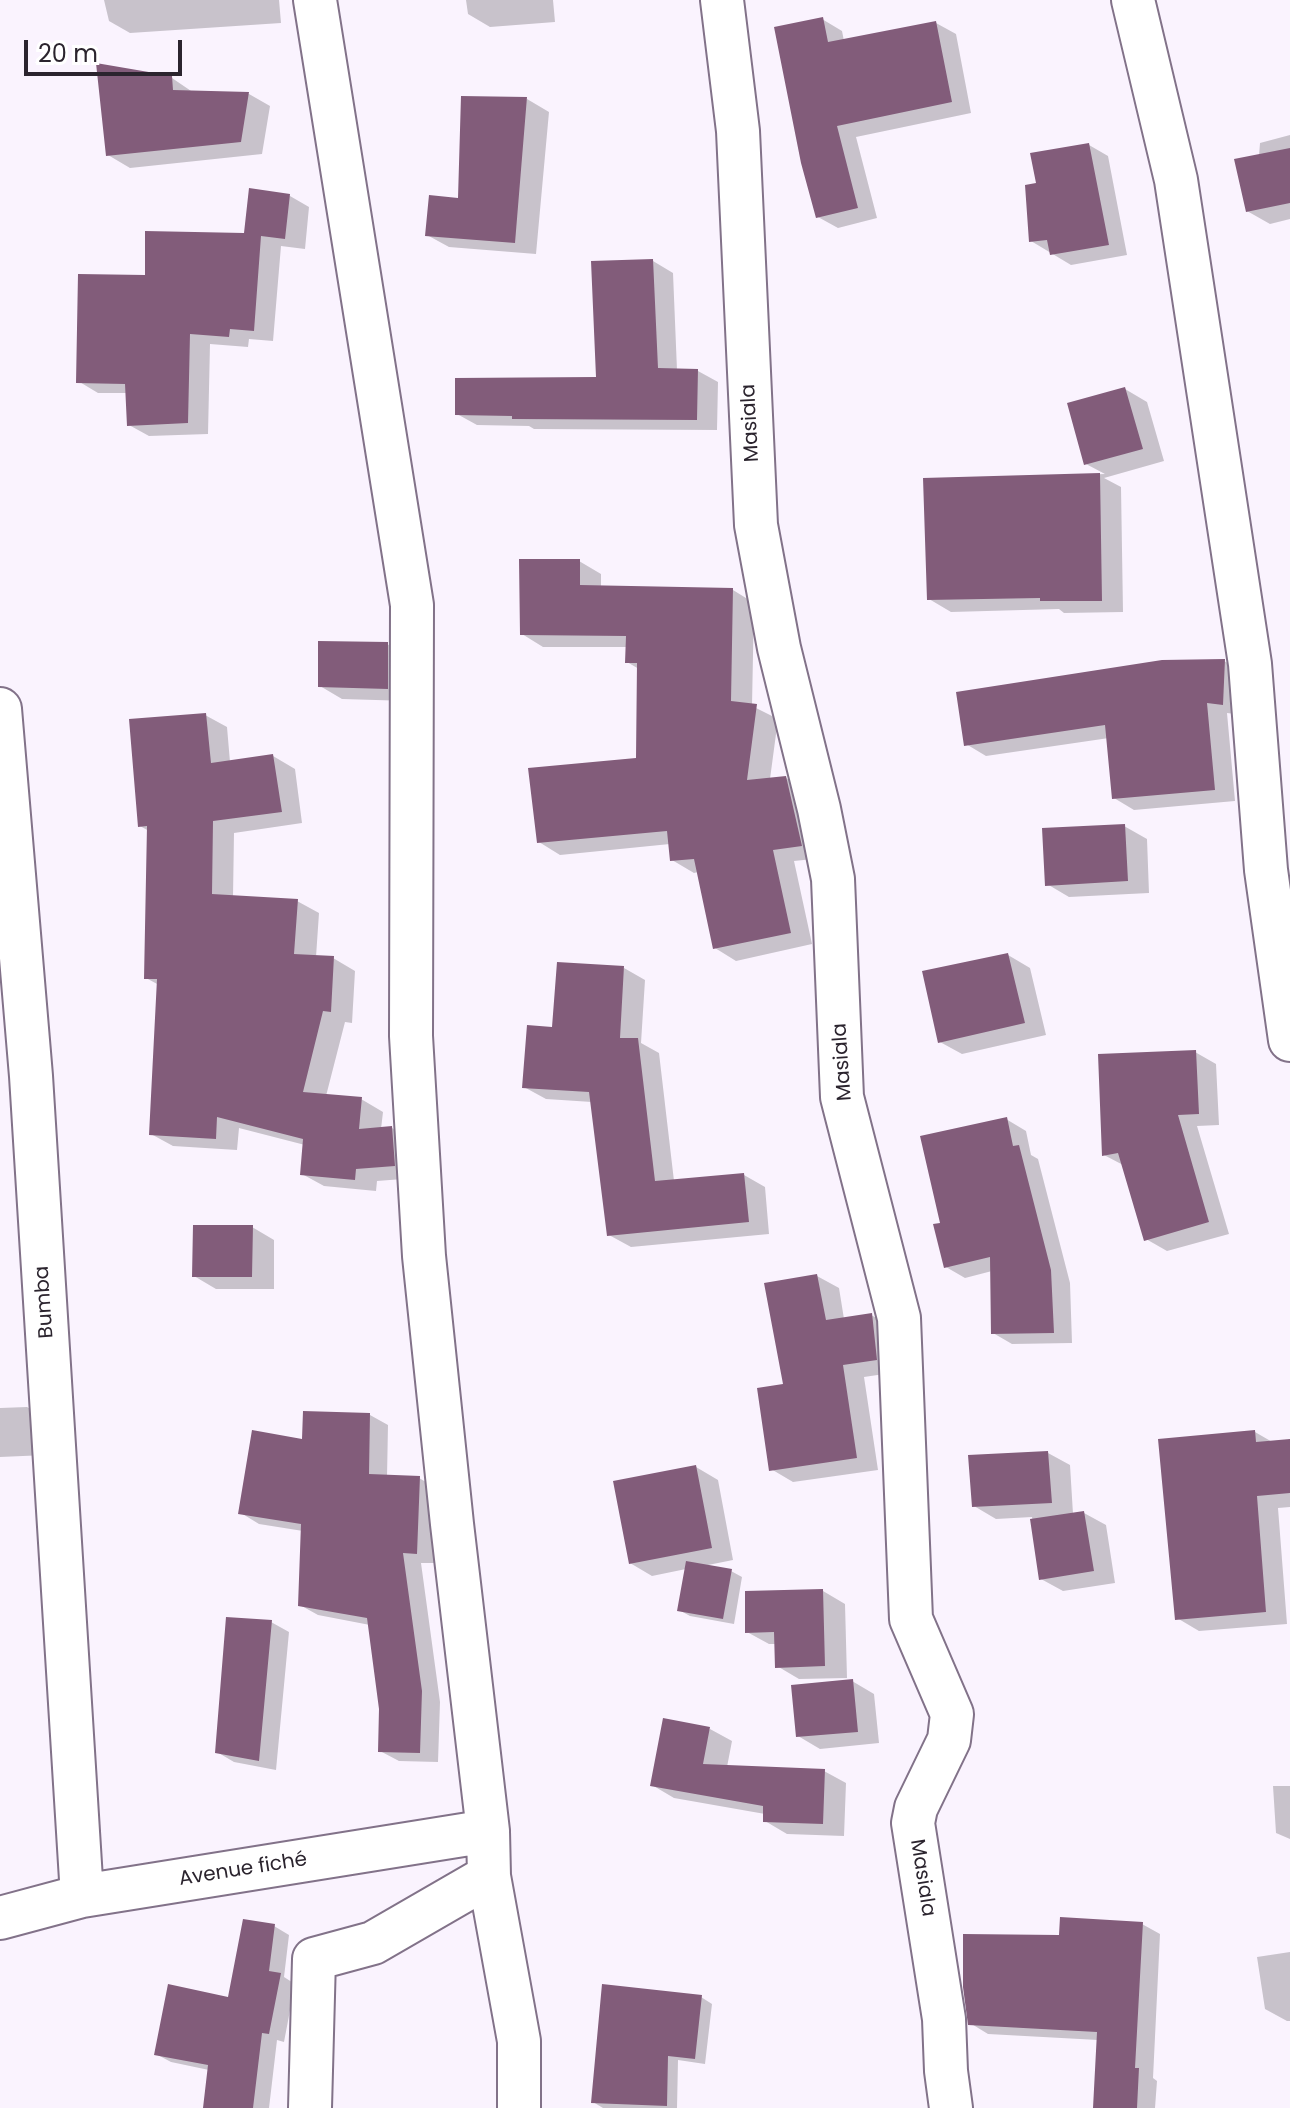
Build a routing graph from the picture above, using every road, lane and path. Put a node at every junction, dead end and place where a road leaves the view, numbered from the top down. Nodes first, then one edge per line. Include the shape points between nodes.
1 (315, 0) edge
2 (722, 0) edge
3 (1133, 0) edge
4 (0, 709) edge
5 (1290, 1040) edge
6 (488, 1831) junction
7 (489, 1876) junction
8 (82, 1896) junction
9 (0, 1918) edge
10 (310, 2108) edge
11 (519, 2108) edge
12 (951, 2108) edge

1 - 6 street via 412,605 411,1036 424,1256
2 - 12 street, Masiala via 738,131 756,525 833,879 842,1097 899,1318 911,1619 952,1714 949,1740 913,1823 944,2019
3 - 5 street via 1176,180 1250,664 1266,870
4 - 8 street, Bumba via 31,1076
6 - 7 street
6 - 8 street, Avenue fiché
7 - 10 street via 373,1943 314,1959
7 - 11 street via 519,2041
8 - 9 street, Avenue fiché

